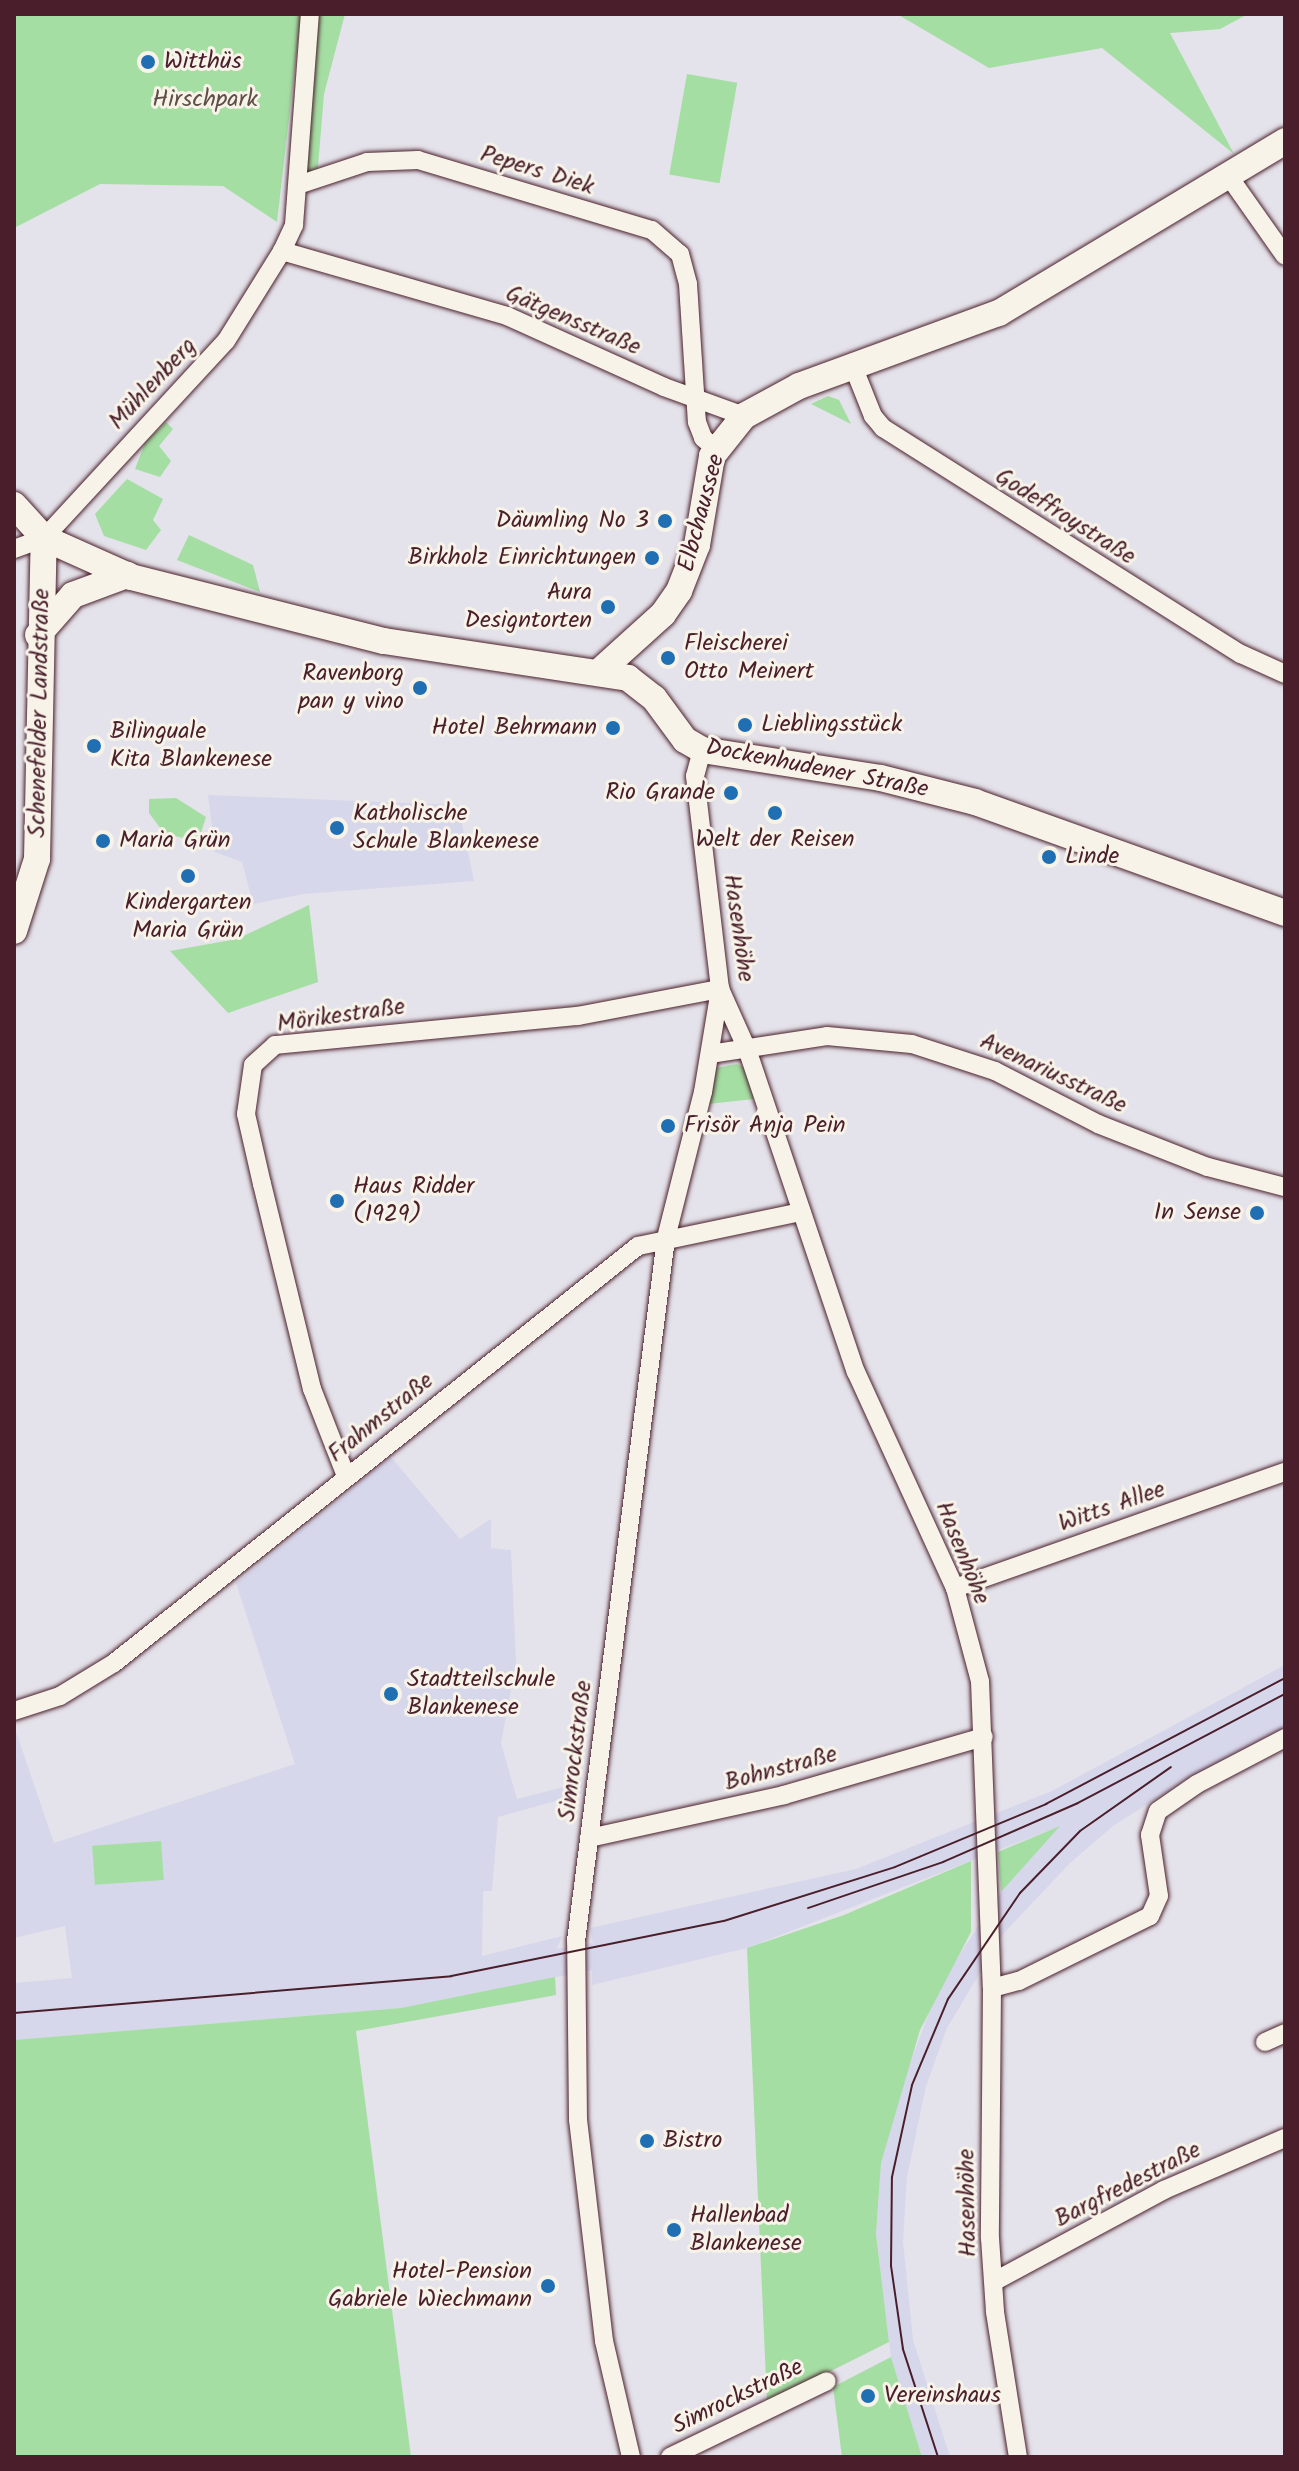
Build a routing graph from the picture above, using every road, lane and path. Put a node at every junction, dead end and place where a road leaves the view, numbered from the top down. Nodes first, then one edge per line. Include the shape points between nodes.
1 (310, 14) edge
2 (1285, 141) edge
3 (1230, 178) junction
4 (298, 185) junction
5 (282, 251) junction
6 (1285, 256) edge
7 (853, 366) junction
8 (696, 398) junction
9 (744, 416) junction
10 (716, 449) junction
11 (14, 505) edge
12 (44, 538) junction
13 (14, 549) edge
14 (127, 575) junction
15 (38, 635) junction
16 (600, 671) junction
17 (1285, 674) edge
18 (702, 750) junction
19 (1285, 913) edge
20 (14, 931) edge
21 (720, 989) junction
22 (747, 1049) junction
23 (710, 1054) junction
24 (1285, 1187) edge
25 (801, 1212) junction
26 (666, 1238) junction
27 (1285, 1472) edge
28 (346, 1476) junction
29 (955, 1588) junction
30 (14, 1711) edge
31 (984, 1737) junction
32 (1285, 1738) edge
33 (589, 1838) junction
34 (992, 1988) junction
35 (1285, 2033) edge
36 (1265, 2042) dead end
37 (1285, 2138) edge
38 (995, 2281) junction
39 (827, 2381) dead end
40 (631, 2457) edge
41 (670, 2457) edge
42 (1018, 2457) edge

1 - 4 street via 299,104
2 - 3 main road, Elbchaussee
3 - 6 street
3 - 7 main road, Elbchaussee via 999,313
4 - 5 street via 294,225
4 - 8 street, Pepers Diek via 367,162 418,160 652,230 680,254 688,284
5 - 8 street, Gätgensstraße via 507,316
5 - 12 street, Mühlenberg via 226,341
7 - 9 main road, Elbchaussee via 777,396
7 - 17 street, Godeffroystraße via 883,428 1241,654
8 - 9 street, Gätgensstraße
8 - 10 street via 700,434
9 - 10 main road, Elbchaussee
10 - 16 main road, Elbchaussee via 705,482 697,545 679,591 663,614
11 - 12 main road
12 - 13 street
12 - 14 main road
12 - 15 main road, Schenefelder Landstraße
14 - 15 main road via 73,595
14 - 16 main road via 384,641
15 - 20 main road, Schenefelder Landstraße via 37,859
16 - 18 main road, Dockenhudener Straße via 645,689 685,740
18 - 19 main road, Dockenhudener Straße via 881,778 975,802
18 - 21 street, Hasenhöhe via 695,776
21 - 22 street, Hasenhöhe
21 - 23 street, Simrockstraße
21 - 28 street, Mörikestraße via 578,1016 275,1045 253,1065 246,1114 312,1389
22 - 23 street
22 - 24 street, Avenariusstraße via 827,1036 912,1044 995,1071 1098,1124 1208,1167
22 - 25 street, Hasenhöhe
23 - 26 street, Simrockstraße
25 - 26 street, Frahmstraße
25 - 29 street, Hasenhöhe via 856,1372
26 - 28 street, Frahmstraße via 638,1246
26 - 33 street, Simrockstraße
27 - 29 street, Witts Allee
28 - 30 street, Frahmstraße via 92,1679
29 - 31 street, Hasenhöhe via 980,1681
31 - 33 street, Bohnstraße via 784,1795
31 - 34 street, Hasenhöhe
32 - 34 street via 1158,1811 1150,1835 1159,1896 1150,1916 1019,1981
33 - 40 street, Simrockstraße via 576,1941 577,2106 604,2341
34 - 38 street, Hasenhöhe
35 - 36 street
37 - 38 street, Bargfredestraße via 1135,2205
38 - 42 street, Hasenhöhe
39 - 41 street, Simrockstraße

